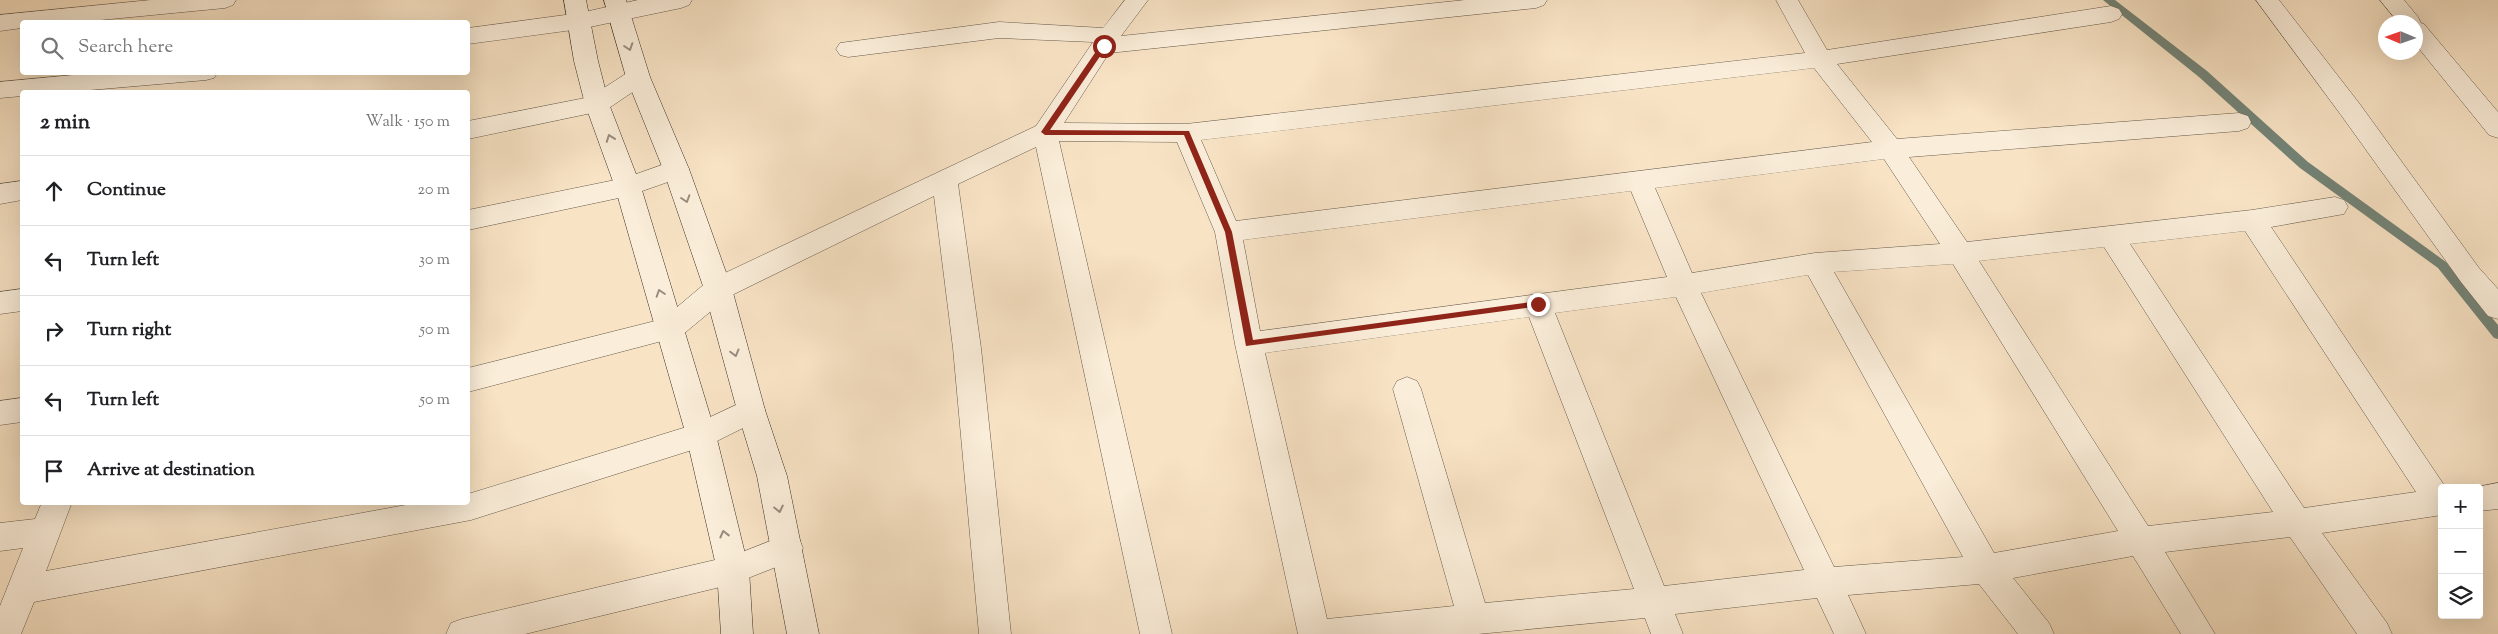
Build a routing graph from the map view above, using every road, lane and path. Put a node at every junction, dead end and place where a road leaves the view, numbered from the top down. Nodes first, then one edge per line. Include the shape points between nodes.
1 (225, 0) edge
2 (681, 0) edge
3 (1137, 0) edge
4 (1536, 0) edge
5 (1787, 0) edge
6 (2267, 0) edge
7 (2391, 0) edge
8 (616, 6) edge
9 (578, 10) edge
10 (2111, 14) dead end
11 (2404, 15) edge
12 (29, 20) edge
13 (20, 21) edge
14 (0, 23) edge
15 (470, 36) edge
16 (2423, 38) edge
17 (1106, 41) junction
18 (848, 49) dead end
19 (1820, 59) junction
20 (172, 75) edge
21 (638, 76) junction
22 (0, 90) edge
23 (597, 104) junction
24 (2239, 122) dead end
25 (2498, 129) edge
26 (470, 130) edge
27 (1045, 132) junction
28 (1186, 133) junction
29 (1891, 148) junction
30 (676, 168) junction
31 (945, 179) junction
32 (1639, 180) junction
33 (628, 187) junction
34 (20, 191) edge
35 (0, 194) edge
36 (2335, 207) dead end
37 (470, 220) edge
38 (2252, 220) junction
39 (1228, 232) junction
40 (2110, 235) junction
41 (1960, 253) junction
42 (1815, 263) junction
43 (1684, 285) junction
44 (718, 289) junction
45 (20, 300) edge
46 (0, 303) edge
47 (1538, 304) junction
48 (2498, 308) edge
49 (671, 328) junction
50 (1249, 344) junction
51 (470, 379) edge
52 (1407, 389) dead end
53 (20, 410) edge
54 (751, 410) junction
55 (0, 413) edge
56 (701, 435) junction
57 (2498, 496) edge
58 (2483, 498) edge
59 (2438, 499) edge
60 (2438, 502) edge
61 (56, 505) edge
62 (2297, 523) junction
63 (46, 531) junction
64 (0, 537) edge
65 (2140, 541) junction
66 (788, 548) junction
67 (1986, 569) junction
68 (733, 570) junction
69 (1826, 582) junction
70 (24, 589) junction
71 (1656, 602) junction
72 (1489, 624) edge
73 (6, 634) edge
74 (462, 634) edge
75 (737, 634) edge
76 (803, 634) edge
77 (995, 634) edge
78 (1156, 634) edge
79 (1314, 634) edge
80 (1323, 634) edge
81 (1667, 634) edge
82 (1850, 634) edge
83 (2038, 634) edge
84 (2198, 634) edge
85 (2376, 634) edge

1 - 12 street
2 - 8 street
3 - 17 street
4 - 17 street
5 - 19 street
6 - 48 street via 2470,275
7 - 11 street
8 - 9 street
8 -> 21 street
9 - 15 street
9 - 23 street
10 - 19 street
13 - 14 street
16 - 25 street
17 - 18 street via 1080,32 999,30
17 - 27 street
19 - 28 street
19 - 29 street
20 - 22 street
21 - 23 street
21 - 30 street
23 - 26 street
33 -> 23 street
24 - 29 street
27 - 28 street
27 - 31 street
27 - 78 street
28 - 39 street
29 - 32 street
29 - 41 street
30 - 33 street
30 -> 44 street
31 - 44 street
31 - 77 street
32 - 39 street
32 - 43 street
33 - 37 street
49 -> 33 street
34 - 35 street
36 - 38 street
38 - 40 street
38 - 59 street
39 - 50 street
40 - 41 street
40 - 62 street
41 - 42 street
41 - 65 street
42 - 43 street
42 - 67 street
43 - 47 street
43 - 69 street
44 - 49 street
44 -> 54 street
45 - 46 street
47 - 50 street
47 - 71 street
49 - 51 street
49 - 56 street
50 - 79 street
52 - 72 street
53 - 55 street
54 - 56 street
54 -> 66 street via 772,476
68 -> 56 street
56 - 70 street via 471,507
57 - 58 street
60 - 62 street
61 - 63 street
62 - 65 street
62 - 85 street
63 - 64 street
63 - 70 street
65 - 67 street
65 - 84 street
66 - 68 street
66 - 76 street
67 - 69 street
67 - 83 street
68 - 74 street
68 - 75 street
69 - 71 street
69 - 82 street
70 - 73 street
71 - 72 street
71 - 81 street
72 - 80 street

